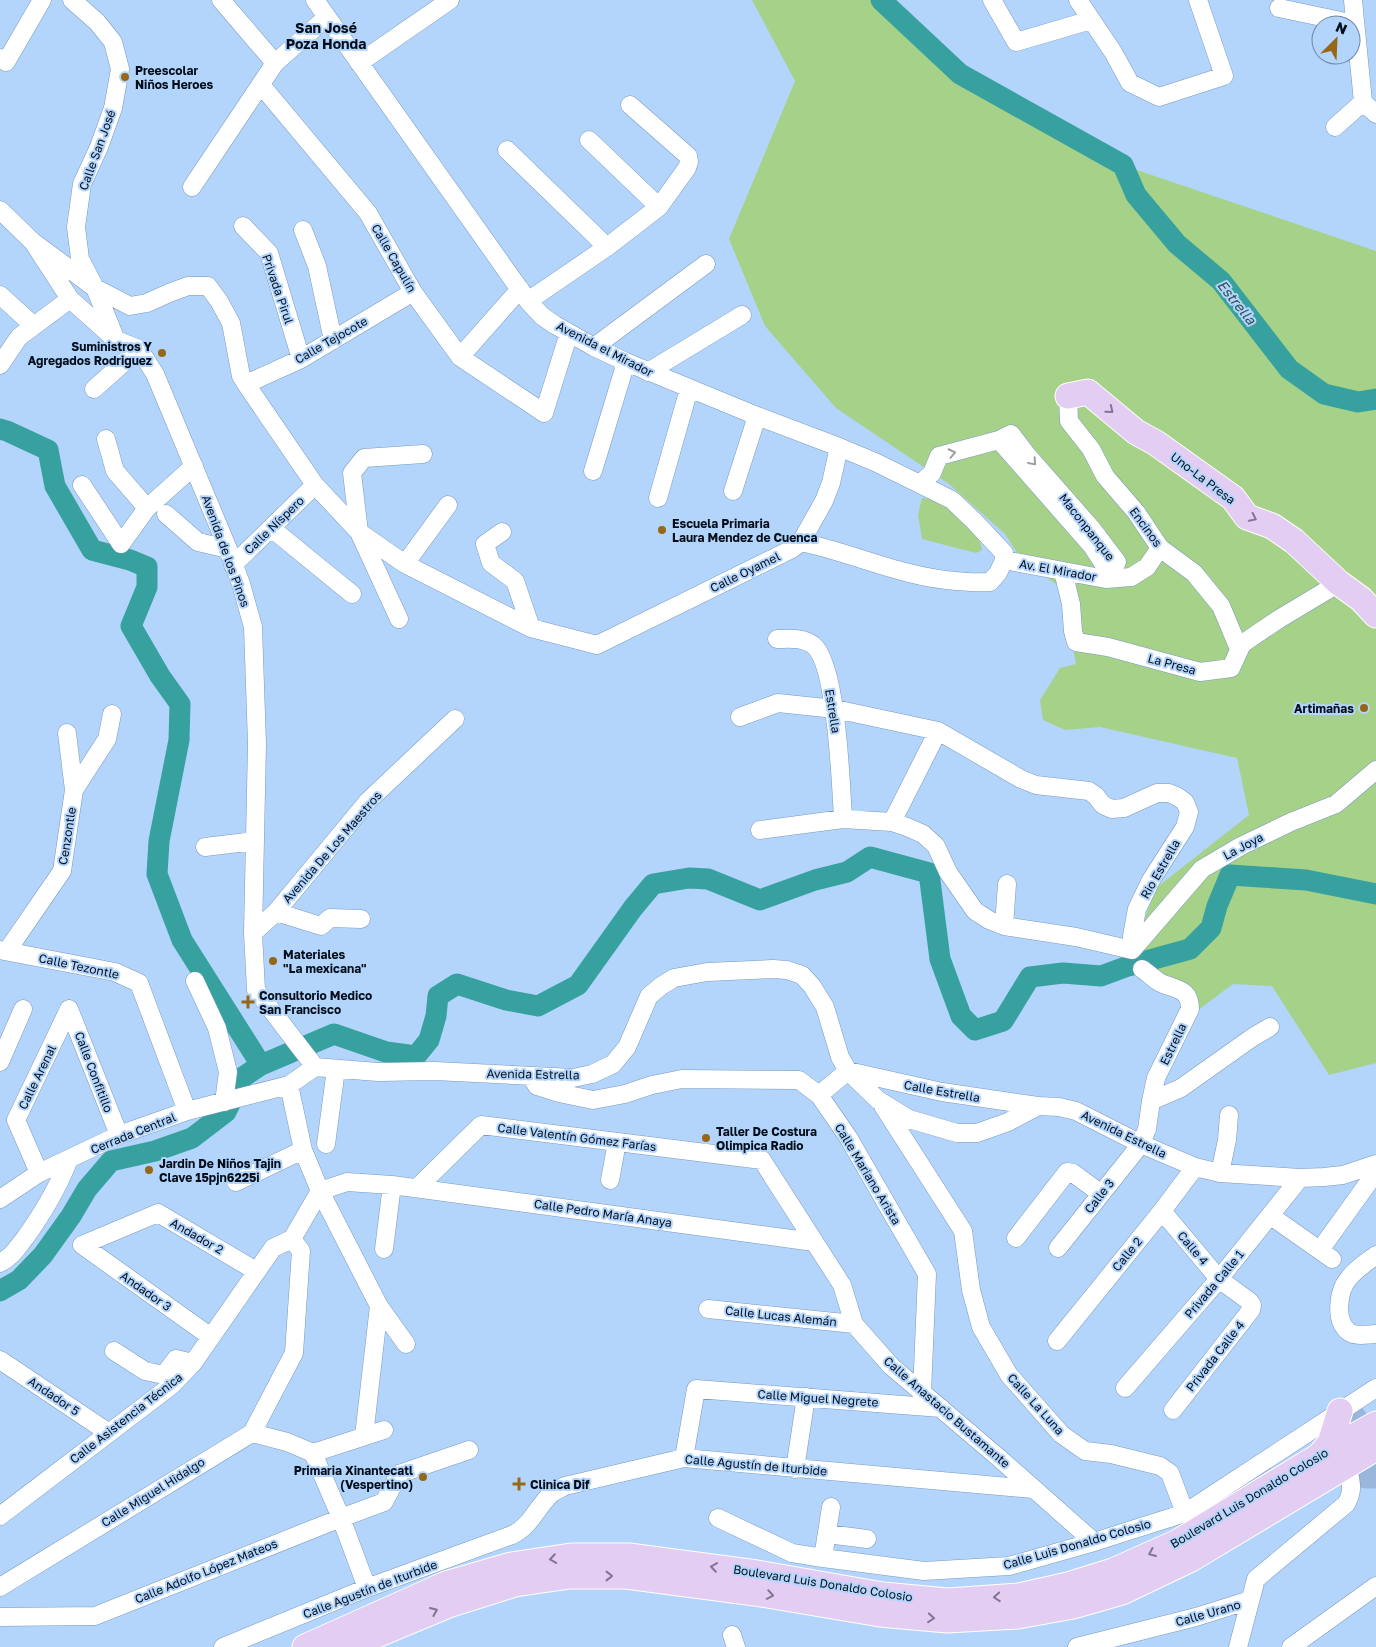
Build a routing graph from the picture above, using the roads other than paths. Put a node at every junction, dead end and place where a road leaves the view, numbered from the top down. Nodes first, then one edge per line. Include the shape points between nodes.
1 (42, 0) edge
2 (72, 0) edge
3 (220, 0) edge
4 (316, 0) edge
5 (450, 0) edge
6 (992, 0) edge
7 (1078, 0) edge
8 (1198, 0) edge
9 (1353, 0) edge
10 (1279, 8) dead end
11 (1313, 15) edge
12 (1355, 15) edge
13 (327, 17) junction
14 (1091, 20) junction
15 (1361, 52) edge
16 (3, 60) edge
17 (275, 63) junction
18 (359, 63) junction
19 (261, 85) junction
20 (1370, 102) edge
21 (630, 105) dead end
22 (1376, 114) edge
23 (1335, 126) dead end
24 (589, 140) dead end
25 (507, 150) dead end
26 (192, 187) dead end
27 (659, 207) junction
28 (0, 210) edge
29 (243, 226) dead end
30 (303, 230) dead end
31 (32, 242) junction
32 (607, 247) junction
33 (706, 264) dead end
34 (95, 288) junction
35 (413, 292) junction
36 (0, 295) edge
37 (524, 295) junction
38 (70, 299) junction
39 (742, 315) dead end
40 (34, 326) junction
41 (570, 333) junction
42 (116, 340) junction
43 (333, 340) junction
44 (594, 346) junction
45 (139, 350) junction
46 (460, 357) junction
47 (301, 358) junction
48 (626, 362) junction
49 (0, 365) edge
50 (648, 372) junction
51 (246, 384) junction
52 (689, 388) junction
53 (94, 389) dead end
54 (1068, 396) joint
55 (757, 416) junction
56 (106, 439) dead end
57 (999, 440) junction
58 (839, 447) junction
59 (422, 454) dead end
60 (194, 466) junction
61 (593, 471) dead end
62 (920, 484) junction
63 (82, 485) dead end
64 (315, 486) junction
65 (733, 491) dead end
66 (658, 498) dead end
67 (448, 505) dead end
68 (147, 508) junction
69 (166, 514) dead end
70 (271, 528) junction
71 (359, 532) junction
72 (502, 532) dead end
73 (801, 542) junction
74 (1160, 548) junction
75 (230, 557) junction
76 (1004, 560) junction
77 (405, 564) junction
78 (1063, 571) junction
79 (1339, 583) junction
80 (352, 594) dead end
81 (1376, 615) edge
82 (399, 620) dead end
83 (531, 628) junction
84 (777, 639) dead end
85 (1239, 649) junction
86 (835, 709) junction
87 (112, 714) dead end
88 (740, 717) dead end
89 (454, 719) dead end
90 (938, 731) junction
91 (68, 733) dead end
92 (1376, 770) edge
93 (74, 790) junction
94 (843, 819) junction
95 (892, 822) junction
96 (760, 830) dead end
97 (255, 841) junction
98 (205, 848) dead end
99 (1007, 884) dead end
100 (276, 912) junction
101 (361, 918) dead end
102 (1004, 926) junction
103 (253, 933) junction
104 (4, 950) edge
105 (1132, 950) junction
106 (1142, 969) dead end
107 (195, 981) dead end
108 (24, 1010) dead end
109 (70, 1010) joint
110 (1270, 1027) dead end
111 (0, 1062) edge
112 (315, 1066) junction
113 (336, 1069) junction
114 (848, 1071) junction
115 (531, 1076) junction
116 (290, 1085) junction
117 (819, 1095) junction
118 (878, 1100) junction
119 (1151, 1100) junction
120 (225, 1102) junction
121 (1038, 1106) junction
122 (187, 1111) junction
123 (1229, 1115) dead end
124 (119, 1135) junction
125 (617, 1142) junction
126 (326, 1144) dead end
127 (1140, 1144) junction
128 (303, 1150) junction
129 (69, 1159) junction
130 (762, 1160) joint
131 (1376, 1164) edge
132 (1196, 1167) junction
133 (1376, 1172) edge
134 (39, 1173) junction
135 (1220, 1173) junction
136 (1300, 1178) junction
137 (610, 1180) dead end
138 (236, 1182) dead end
139 (392, 1185) junction
140 (417, 1188) junction
141 (320, 1191) junction
142 (1100, 1193) junction
143 (0, 1199) edge
144 (1162, 1211) junction
145 (1271, 1216) junction
146 (1016, 1238) dead end
147 (292, 1239) junction
148 (814, 1242) junction
149 (82, 1245) joint
150 (384, 1248) dead end
151 (1058, 1248) dead end
152 (1376, 1255) edge
153 (0, 1263) edge
154 (256, 1270) junction
155 (1219, 1279) junction
156 (1249, 1301) joint
157 (379, 1306) junction
158 (708, 1309) dead end
159 (854, 1324) junction
160 (1376, 1334) edge
161 (211, 1337) junction
162 (1057, 1341) dead end
163 (406, 1344) dead end
164 (114, 1351) dead end
165 (0, 1360) edge
166 (193, 1363) junction
167 (1125, 1388) dead end
168 (1376, 1388) edge
169 (922, 1393) junction
170 (806, 1396) junction
171 (941, 1408) junction
172 (1173, 1410) dead end
173 (1340, 1411) junction
174 (1372, 1415) edge
175 (384, 1430) dead end
176 (109, 1433) junction
177 (252, 1433) junction
178 (364, 1436) junction
179 (469, 1450) dead end
180 (313, 1453) junction
181 (1319, 1456) junction
182 (684, 1458) junction
183 (1364, 1458) edge
184 (795, 1469) junction
185 (1033, 1489) junction
186 (831, 1507) dead end
187 (1185, 1513) junction
188 (0, 1516) edge
189 (340, 1518) junction
190 (718, 1518) dead end
191 (827, 1534) junction
192 (867, 1538) dead end
193 (1094, 1542) junction
194 (823, 1558) junction
195 (407, 1574) junction
196 (1376, 1586) edge
197 (0, 1587) edge
198 (367, 1588) junction
199 (417, 1597) junction
200 (1250, 1600) junction
201 (0, 1617) edge
202 (223, 1647) edge
203 (305, 1647) edge
204 (348, 1647) edge
205 (1078, 1647) edge
206 (1238, 1647) edge
207 (1291, 1647) edge

1 - 16 street
2 - 34 street, Calle San José via 97,22 113,42 120,70 113,108 82,184 76,227 80,259
3 - 17 street
4 - 13 street, Avenida el Mirador
5 - 18 street
6 - 14 street via 1016,42
7 - 14 street
8 - 14 street via 1224,76 1159,97 1130,84
9 - 12 street
10 - 11 street
13 - 17 street
13 - 18 street, Avenida el Mirador
15 - 20 street
17 - 19 street
18 - 37 street, Avenida el Mirador
19 - 26 street
19 - 35 street, Calle Capulín via 368,213
20 - 22 street
20 - 23 street
21 - 27 street via 688,156 688,168
24 - 27 street
25 - 32 street
27 - 32 street
28 - 31 street
29 - 47 street, Privada Pirul via 269,254
30 - 43 street via 317,266
31 - 34 street
31 - 38 street
32 - 37 street
33 - 44 street
34 - 42 street, Calle San José
34 - 51 street via 130,306 147,303 188,286 208,286 231,323 241,376
35 - 43 street, Calle Tejocote
35 - 46 street, Calle Capulín
36 - 40 street
37 - 41 street, Avenida el Mirador via 542,316
37 - 46 street
38 - 40 street
38 - 42 street
39 - 50 street
40 - 49 street via 19,338
41 - 44 street, Avenida el Mirador
41 - 46 street, Calle Capulín via 544,412
42 - 45 street
43 - 47 street, Calle Tejocote
44 - 48 street, Avenida el Mirador
45 - 53 street
45 - 60 street, Avenida de los Pinos via 155,374
47 - 51 street, Calle Tejocote
48 - 50 street, Avenida el Mirador
48 - 61 street
50 - 52 street, Avenida el Mirador
51 - 64 street
52 - 55 street, Avenida el Mirador
52 - 66 street
54 - 74 street, Encinos via 1069,421 1091,449 1105,476 1136,512
54 -> 79 highway, Uno-La Presa via 1088,392 1136,432 1233,498 1247,516 1272,526 1294,541
55 - 58 street, Avenida el Mirador
55 - 65 street
56 - 68 street via 115,471
57 -> 57 street, Maconpanque via 1011,434 1117,562 1107,569 1092,546
62 -> 57 street via 932,472 939,456
58 - 62 street, Avenida el Mirador
58 - 73 street via 824,501
59 - 71 street via 364,458 352,473
60 - 68 street
60 - 75 street, Avenida de los Pinos
62 - 76 street, Avenida el Mirador via 952,500 998,545 1004,553
63 - 68 street via 121,544
64 - 70 street, Calle Níspero
64 - 71 street
67 - 77 street
69 - 75 street via 198,542
70 - 75 street, Calle Níspero
70 - 80 street
71 - 77 street
71 - 82 street
72 - 83 street via 485,544 491,563 515,581
73 - 76 street via 900,571 953,581 990,582
73 - 83 street, Calle Oyamel via 597,645
74 - 78 street, Av. El Mirador via 1147,567 1131,577 1106,579
74 - 85 street, Encinos via 1194,573 1221,606
75 - 97 street, Avenida de los Pinos via 253,628 257,744
76 - 78 street, Av. El Mirador
77 - 83 street
78 - 85 street, La Presa via 1076,642 1108,647 1200,672 1231,668
79 - 81 highway, Uno-La Presa
79 - 85 street, La Presa via 1279,618
84 - 86 street, Estrella via 801,639 814,645 822,657
86 - 88 street, Rio Estrella via 778,704
86 - 90 street, Rio Estrella
86 - 94 street, Estrella
87 - 93 street, Cenzontle via 107,739
89 - 100 street, Avenida De Los Maestros via 368,801
90 - 95 street
90 - 105 street, Rio Estrella via 1021,779 1036,785 1089,791 1112,810 1157,793 1169,793 1185,802 1189,812 1185,827 1151,880 1137,909
91 - 93 street
92 - 105 street, La Joya via 1336,804 1241,846 1202,870
93 - 104 street, Cenzontle via 62,871
94 - 95 street
94 - 96 street
95 - 102 street via 923,834 936,846 948,872 975,911
97 - 98 street
97 - 103 street, Avenida de los Pinos
99 - 102 street
100 - 101 street via 321,926 330,918
100 - 103 street, Avenida De Los Maestros
102 - 105 street
103 - 112 street, Avenida de los Pinos via 256,990
104 - 122 street, Calle Tezontle via 115,972 139,983
106 - 119 street, Estrella via 1159,982 1185,993 1190,1000 1190,1009 1156,1078
107 - 120 street via 217,1028 228,1072
108 - 111 street
109 - 124 street, Calle Confitillo
109 - 134 street, Calle Arenal via 16,1120
110 - 119 street via 1181,1088
112 - 113 street, Avenida Estrella
112 - 116 street, Cerrada Central
113 - 115 street, Avenida Estrella
113 - 126 street
114 - 115 street, Avenida Estrella via 840,1057 825,1007 812,986 802,975 773,969 707,972 674,978 649,996 627,1047 612,1064 592,1074 573,1078
114 - 117 street
114 - 118 street, Avenida Estrella
114 - 121 street, Calle Estrella via 942,1092
115 - 117 street, Calle Mariano Arista via 537,1086 593,1100 682,1079 799,1080
116 - 120 street, Cerrada Central
116 - 128 street
117 - 169 street, Calle Mariano Arista via 848,1137 927,1274
118 - 121 street, Avenida Estrella via 909,1119 957,1134 976,1133 1008,1122
118 - 187 street, Calle La Luna via 963,1231 971,1290 981,1326 1009,1375 1061,1434 1085,1452 1111,1454 1160,1466 1170,1473
119 - 127 street, Estrella via 1147,1128
120 - 122 street, Cerrada Central
121 - 127 street, Avenida Estrella via 1076,1111
122 - 124 street, Cerrada Central
123 - 135 street
124 - 129 street, Cerrada Central
125 - 130 street, Calle Valentín Gómez Farías
125 - 137 street
125 - 140 street, Calle Valentín Gómez Farías via 481,1125
127 - 132 street, Avenida Estrella
127 - 142 street, Calle 3
128 - 138 street
128 - 141 street
129 - 134 street, Cerrada Central
129 - 153 street via 39,1219 9,1258
130 - 148 street, Calle Anastacio Bustamante
131 - 136 street, Avenida Estrella via 1343,1175
132 - 135 street, Avenida Estrella
132 - 144 street, Calle 2
133 - 145 street via 1326,1254
134 - 143 street, Cerrada Central
135 - 136 street, Avenida Estrella
136 - 145 street, Privada Calle 1
139 - 140 street, Calle Pedro María Anaya
139 - 141 street, Calle Pedro María Anaya via 346,1182
139 - 150 street
140 - 148 street, Calle Pedro María Anaya
141 - 147 street
141 - 157 street
142 - 146 street via 1067,1172
142 - 151 street, Calle 3
144 - 155 street, Calle 4
144 - 162 street, Calle 2
145 - 155 street, Privada Calle 1
147 - 154 street, Calle Asistencia Técnica via 273,1248
147 - 177 street via 300,1251 294,1354
148 - 159 street, Calle Anastacio Bustamante via 842,1285
149 - 154 street, Andador 2 via 158,1213
149 - 161 street, Andador 3
152 - 160 street via 1349,1277 1340,1296 1340,1316 1344,1326 1357,1335
154 - 161 street, Calle Asistencia Técnica
155 - 156 street, Calle 4
155 - 167 street, Privada Calle 1
156 - 172 street, Privada Calle 4 via 1251,1310
157 - 163 street
157 - 178 street
158 - 159 street, Calle Lucas Alemán
159 - 169 street, Calle Anastacio Bustamante via 891,1366
161 - 166 street, Calle Asistencia Técnica
164 - 166 street via 145,1371 164,1375 176,1359
165 - 176 street, Andador 5
166 - 176 street, Calle Asistencia Técnica via 172,1385
168 - 173 street, Calle Luis Donaldo Colosio
169 - 171 street, Calle Anastacio Bustamante
170 - 171 street, Calle Miguel Negrete
170 - 182 street, Calle Miguel Negrete via 696,1389
170 - 184 street
171 - 185 street, Calle Anastacio Bustamante
173 - 181 highway via 1330,1443
173 - 187 street, Calle Luis Donaldo Colosio
174 - 181 highway, Boulevard Luis Donaldo Colosio
175 - 178 street
176 - 188 street, Calle Asistencia Técnica
177 - 180 street
177 - 197 street, Calle Miguel Hidalgo
178 - 180 street
179 - 189 street, Calle Adolfo López Mateos via 399,1474 384,1502
180 - 189 street
181 -> 199 highway, Boulevard Luis Donaldo Colosio via 1178,1542 1112,1571 1019,1596 948,1601 883,1595 757,1573 629,1556 571,1556 511,1565 446,1584
182 - 184 street, Calle Agustín de Iturbide
182 - 195 street, Calle Agustín de Iturbide via 565,1486 552,1493 520,1531
183 - 200 street, Calle Urano via 1346,1504 1256,1579
204 -> 183 highway, Boulevard Luis Donaldo Colosio via 451,1604 514,1584 570,1576 626,1576 880,1614 946,1620 1018,1616 1073,1606 1122,1592 1191,1559
184 - 185 street, Calle Agustín de Iturbide
185 - 193 street, Calle Anastacio Bustamante
186 - 191 street
187 - 193 street, Calle Luis Donaldo Colosio
189 - 198 street
189 - 201 street, Calle Adolfo López Mateos via 94,1616
190 - 194 street, Calle Luis Donaldo Colosio via 792,1553
191 - 192 street
191 - 194 street
193 - 194 street, Calle Luis Donaldo Colosio via 1009,1566 943,1570
195 - 198 street, Calle Agustín de Iturbide
195 - 199 street
196 - 207 street
198 - 202 street, Calle Agustín de Iturbide
199 - 203 highway, Boulevard Luis Donaldo Colosio
200 - 205 street, Calle Urano
200 - 206 street

